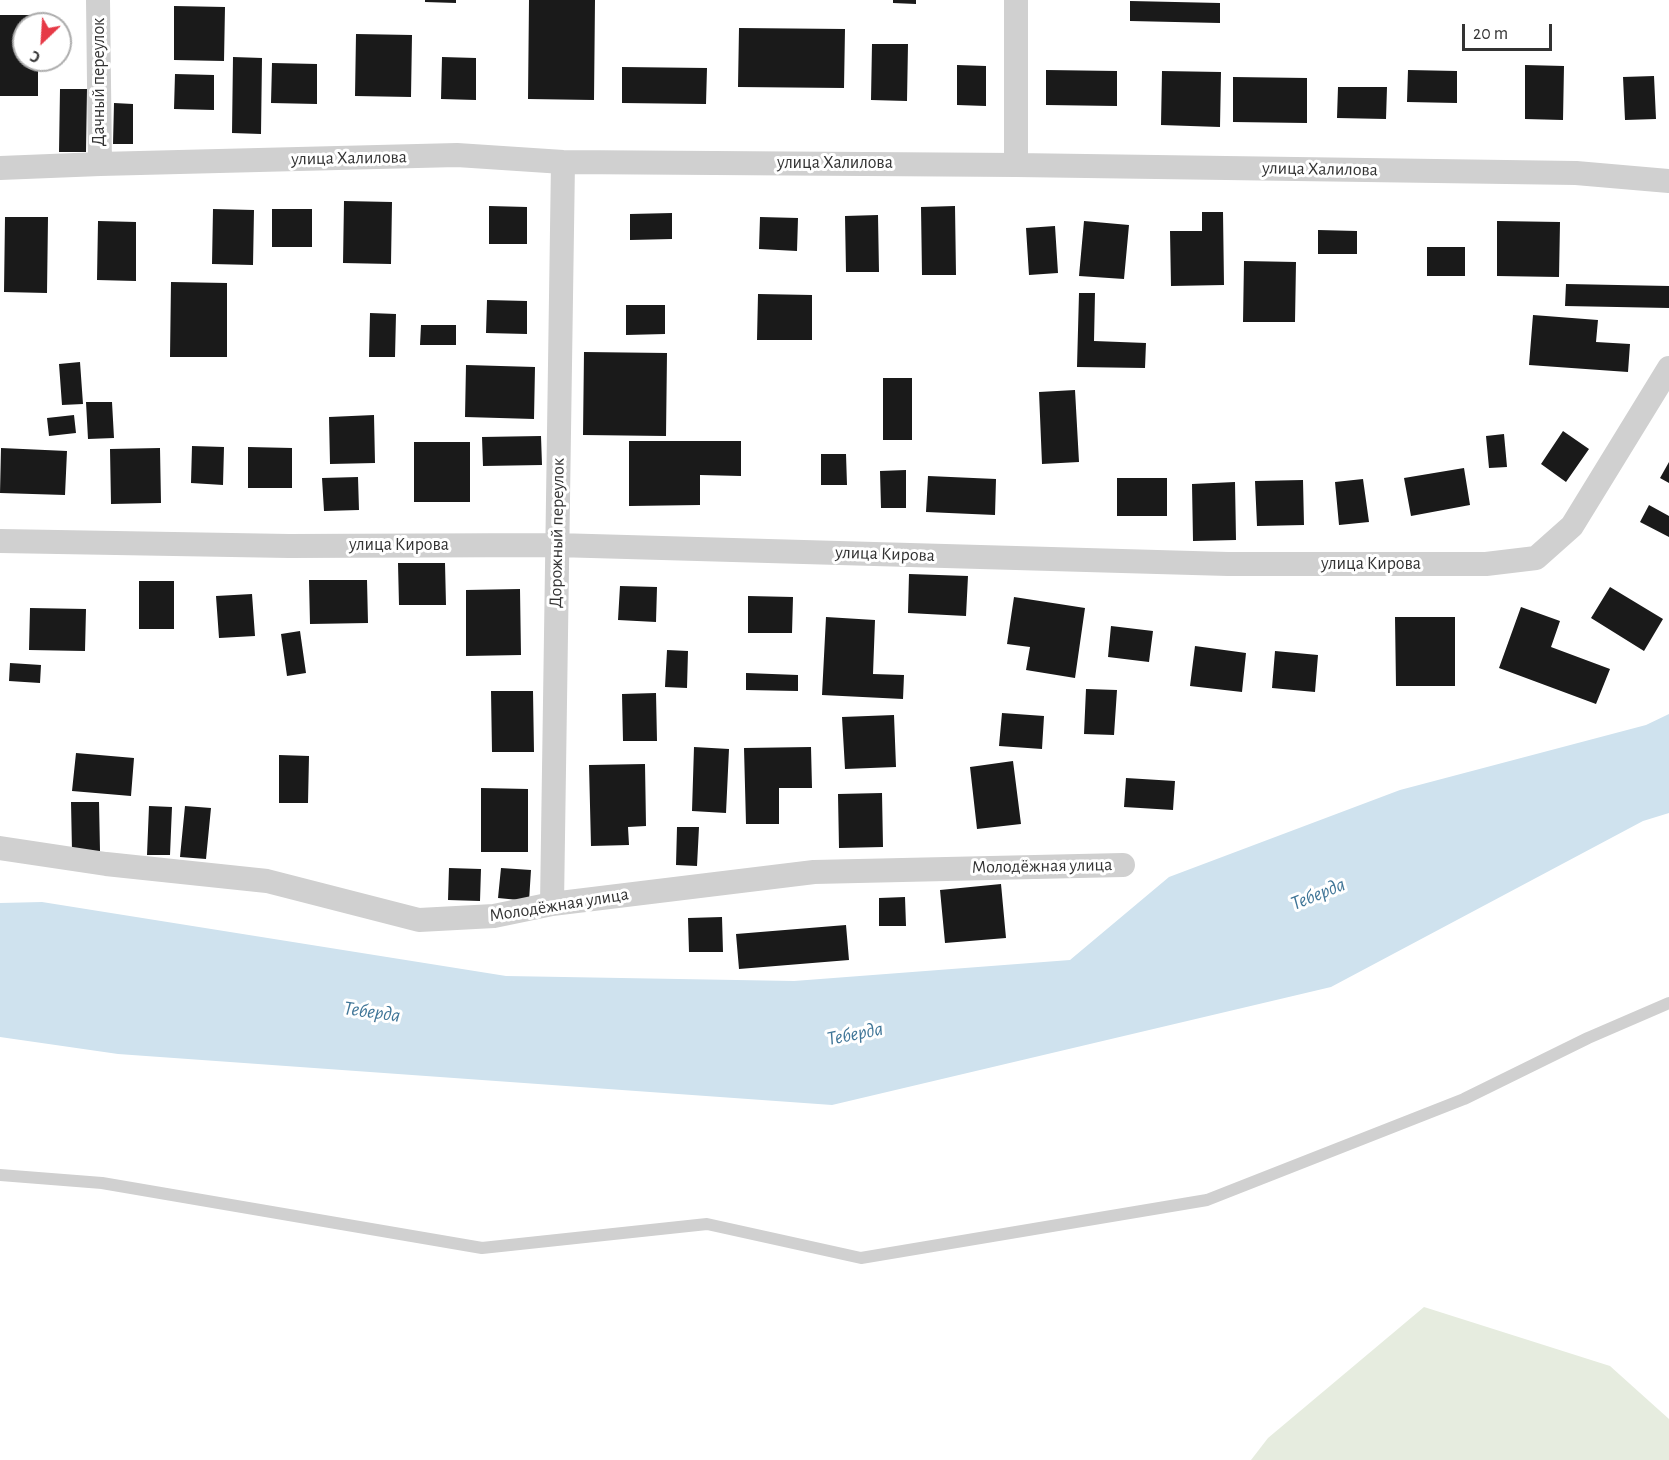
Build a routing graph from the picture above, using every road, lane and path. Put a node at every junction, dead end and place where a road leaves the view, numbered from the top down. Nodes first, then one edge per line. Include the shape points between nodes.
1 (98, 0) edge
2 (1016, 0) edge
3 (563, 162) junction
4 (100, 164) junction
5 (1016, 165) junction
6 (0, 168) edge
7 (1669, 182) edge
8 (1669, 368) edge
9 (0, 541) edge
10 (556, 545) junction
11 (0, 848) edge
12 (1123, 865) dead end
13 (552, 904) junction
14 (1669, 1003) edge
15 (0, 1175) edge

1 - 4 street, Дачный переулок
2 - 5 street
3 - 4 street, улица Халилова via 457,155
3 - 5 street, улица Халилова
3 - 10 street, Дорожный переулок
4 - 6 street, улица Халилова
5 - 7 street, улица Халилова via 1576,173
8 - 10 street, улица Кирова via 1572,526 1536,558 1486,564 1228,564
9 - 10 street, улица Кирова
10 - 13 street, Дорожный переулок
11 - 13 street, Молодёжная улица via 267,881 419,920 494,916
12 - 13 street, Молодёжная улица via 814,872
14 - 15 lane via 1464,1099 1207,1200 861,1258 707,1224 482,1248 102,1183

